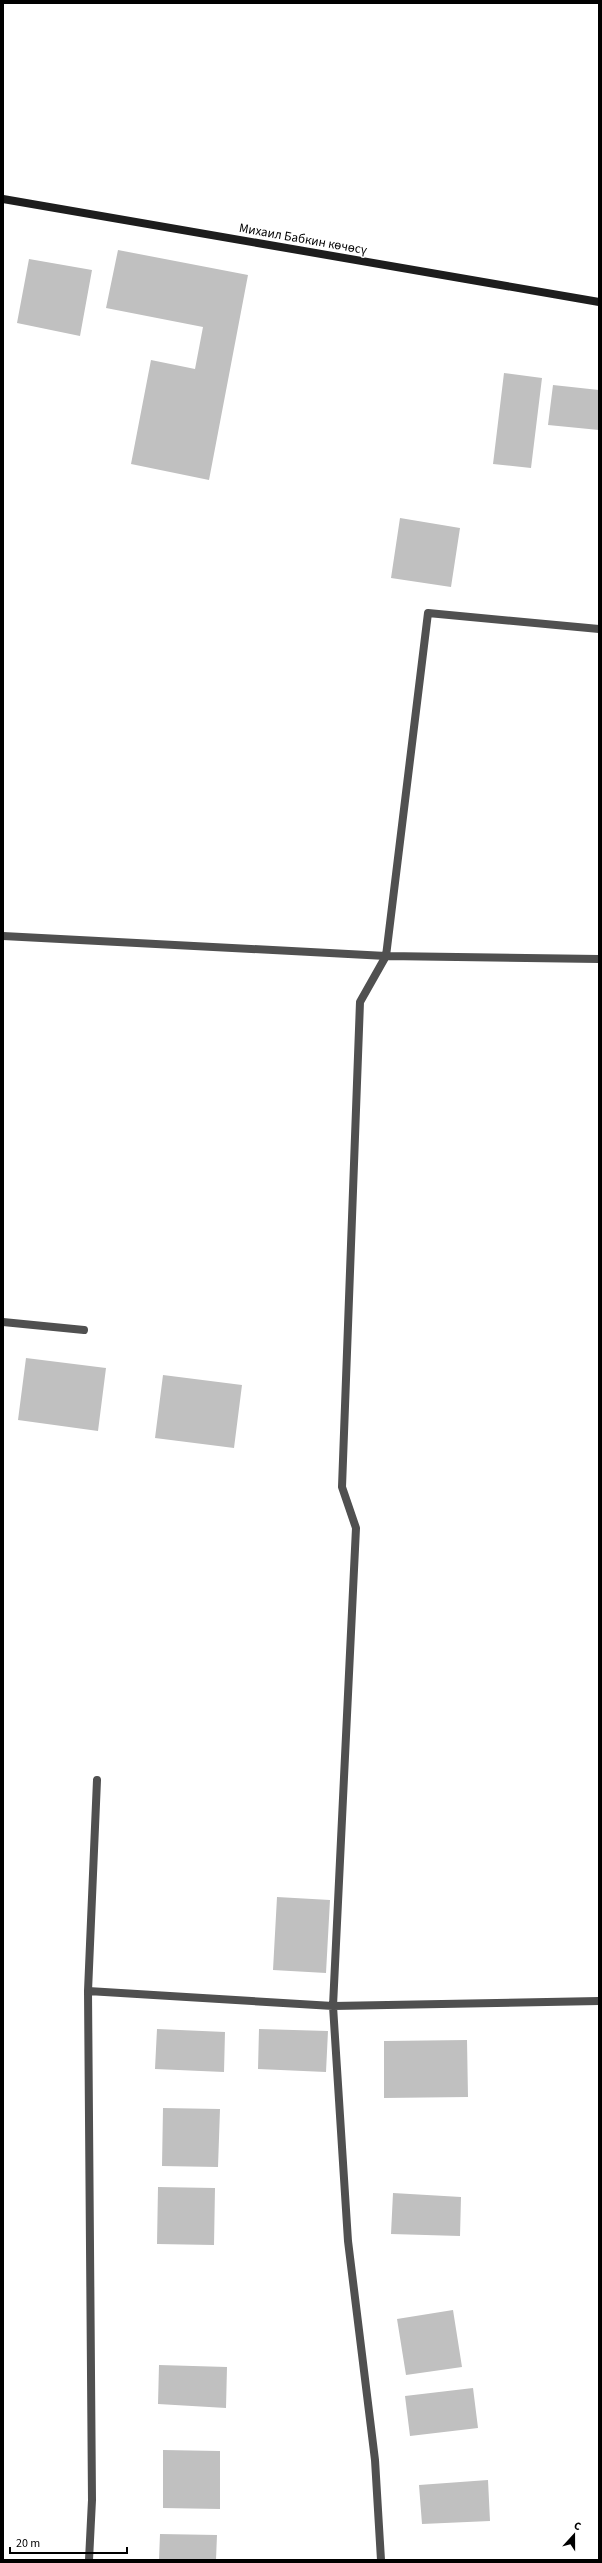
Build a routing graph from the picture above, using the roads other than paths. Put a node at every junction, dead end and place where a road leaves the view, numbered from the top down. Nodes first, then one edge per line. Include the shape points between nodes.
1 (3, 199) edge
2 (599, 302) edge
3 (599, 629) edge
4 (3, 936) edge
5 (386, 956) junction
6 (599, 959) edge
7 (3, 1322) edge
8 (84, 1330) dead end
9 (97, 1780) dead end
10 (88, 1991) junction
11 (599, 2001) edge
12 (333, 2006) junction
13 (89, 2560) edge
14 (381, 2560) edge

1 - 2 main road, Михаил Бабкин көчөсү
3 - 5 street via 428,613
4 - 5 street
5 - 6 street
5 - 12 street via 360,1002 342,1487 356,1528
7 - 8 street
9 - 10 street
10 - 12 street
10 - 13 street via 92,2492
11 - 12 street
12 - 14 street via 348,2241 375,2460

